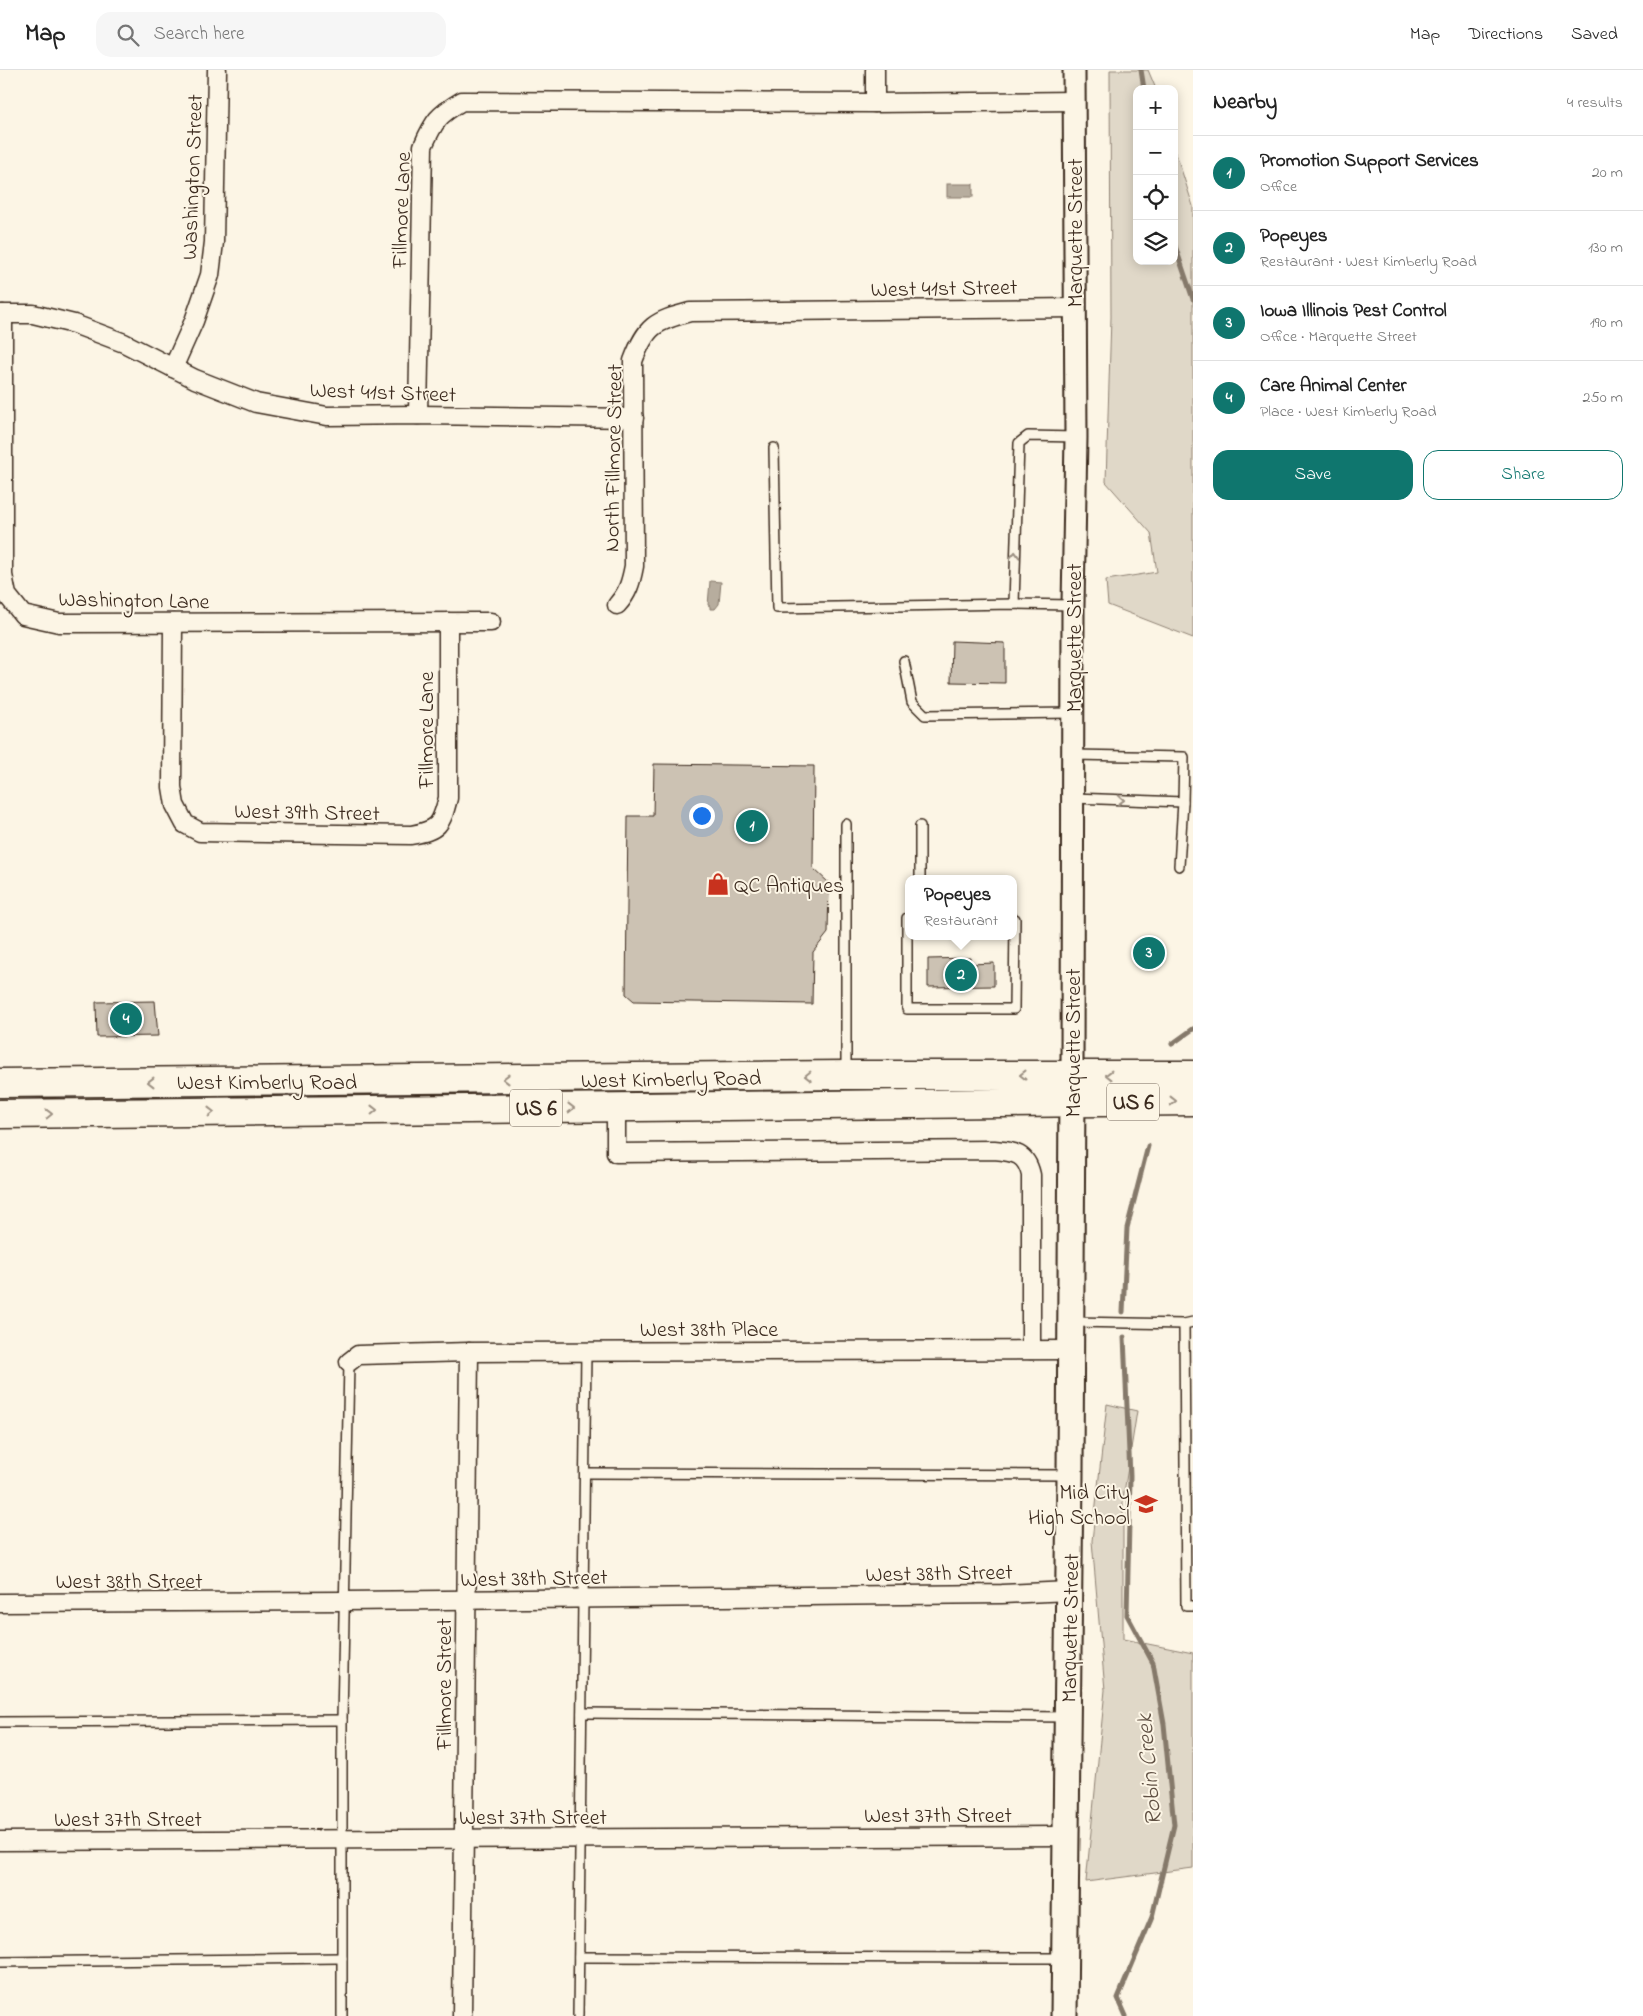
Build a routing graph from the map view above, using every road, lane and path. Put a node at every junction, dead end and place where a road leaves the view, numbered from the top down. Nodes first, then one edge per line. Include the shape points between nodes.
1 (217, 70) edge
2 (875, 70) edge
3 (1074, 70) edge
4 (1074, 101) junction
5 (875, 103) junction
6 (1075, 308) junction
7 (814, 311) joint
8 (2, 314) edge
9 (173, 368) junction
10 (418, 415) junction
11 (634, 418) junction
12 (1076, 437) junction
13 (774, 448) dead end
14 (1014, 604) junction
15 (617, 605) dead end
16 (1073, 605) junction
17 (448, 622) junction
18 (491, 622) dead end
19 (173, 623) junction
20 (904, 661) dead end
21 (1073, 713) junction
22 (1073, 755) junction
23 (1073, 798) junction
24 (1184, 802) junction
25 (846, 824) dead end
26 (920, 826) dead end
27 (430, 831) joint
28 (1179, 866) dead end
29 (920, 875) edge
30 (907, 940) edge
31 (1015, 940) edge
32 (1072, 1075) junction
33 (1193, 1075) edge
34 (846, 1076) junction
35 (0, 1083) edge
36 (1193, 1101) edge
37 (1072, 1102) junction
38 (616, 1108) junction
39 (0, 1114) edge
40 (1072, 1322) junction
41 (1188, 1323) edge
42 (1031, 1350) junction
43 (1072, 1350) junction
44 (586, 1351) junction
45 (468, 1352) junction
46 (1189, 1360) edge
47 (350, 1362) joint
48 (585, 1473) junction
49 (1070, 1475) junction
50 (1069, 1591) junction
51 (584, 1598) junction
52 (467, 1600) junction
53 (345, 1601) junction
54 (0, 1602) edge
55 (1193, 1606) edge
56 (582, 1713) junction
57 (1068, 1717) junction
58 (342, 1720) junction
59 (0, 1722) edge
60 (1066, 1836) junction
61 (581, 1838) junction
62 (465, 1839) junction
63 (342, 1840) junction
64 (0, 1841) edge
65 (580, 1957) junction
66 (342, 1958) junction
67 (1065, 1958) junction
68 (0, 1962) edge
69 (342, 2016) edge
70 (462, 2016) edge
71 (578, 2016) edge
72 (1064, 2016) edge

1 - 9 street, Washington Street via 214,242 210,275
2 - 5 street
3 - 4 street, Marquette Street
4 - 5 street, Fillmore Lane
4 - 6 street, Marquette Street
5 - 10 street, Fillmore Lane via 462,101 444,112 432,124 422,146
6 - 7 street, West 41st Street
6 - 12 street, Marquette Street
7 - 11 street, North Fillmore Street via 690,312 668,317 641,339 633,361
8 - 9 street, West 41st Street via 33,314 74,324 124,343
8 - 19 street, Washington Lane via 3,575 7,595 24,615 59,623
9 - 10 street, West 41st Street via 256,403 327,416
10 - 11 street, West 41st Street
11 - 15 street, North Fillmore Street via 634,566 626,595
14 -> 12 lane via 1019,443 1028,436
12 - 16 street, Marquette Street
13 - 14 lane via 777,608
14 - 16 lane
16 - 21 street, Marquette Street
17 - 18 street, Washington Lane
17 - 19 street, Washington Lane
17 - 27 street, Fillmore Lane via 448,798 442,818
19 - 27 street, West 39th Street via 172,787 175,805 185,824 200,832 411,834
20 - 21 lane via 912,702 925,715
21 - 22 street, Marquette Street
22 - 23 street, Marquette Street
22 - 24 lane via 1184,757
23 -> 24 lane
23 - 32 street, Marquette Street
24 - 28 lane
25 - 34 lane
26 - 29 lane
30 - 31 lane via 907,1009 1014,1009
33 -> 32 main road, West Kimberly Road / US 6
32 -> 34 main road, West Kimberly Road / US 6
32 - 37 main road, Marquette Street
34 -> 35 main road, West Kimberly Road / US 6
37 -> 36 main road, West Kimberly Road / US 6
37 - 38 main road, West Kimberly Road / US 6
37 - 40 main road, Marquette Street
39 -> 38 main road, West Kimberly Road / US 6
38 - 42 street, West Kimberly Road via 616,1153 994,1150 1022,1157 1031,1175
40 - 41 lane
40 - 43 main road, Marquette Street
41 - 46 lane
42 - 43 street, West 38th Place
42 - 44 street, West 38th Place
43 - 49 main road, Marquette Street
44 - 45 street, West 38th Place
44 - 48 lane
45 - 47 street, West 38th Place via 358,1355
45 - 52 street, Fillmore Street
46 - 55 lane via 1186,1606
47 - 53 lane
48 - 49 lane
48 - 51 lane
49 - 50 main road, Marquette Street
50 - 51 street, West 38th Street
50 - 57 main road, Marquette Street
51 - 52 street, West 38th Street
51 - 56 lane
52 - 53 street, West 38th Street
52 - 62 street, Fillmore Street
53 - 54 street, West 38th Street
53 - 58 lane
56 - 57 lane
56 - 61 lane
57 - 60 main road, Marquette Street
58 - 59 lane
58 - 63 lane
60 - 61 street, West 37th Street
60 - 67 main road, Marquette Street
61 - 62 street, West 37th Street
61 - 65 lane
62 - 63 street, West 37th Street
62 - 70 street, Fillmore Street
63 - 64 street, West 37th Street
63 - 66 lane
65 - 67 lane
65 - 71 lane
66 - 68 lane
66 - 69 lane
67 - 72 main road, Marquette Street

